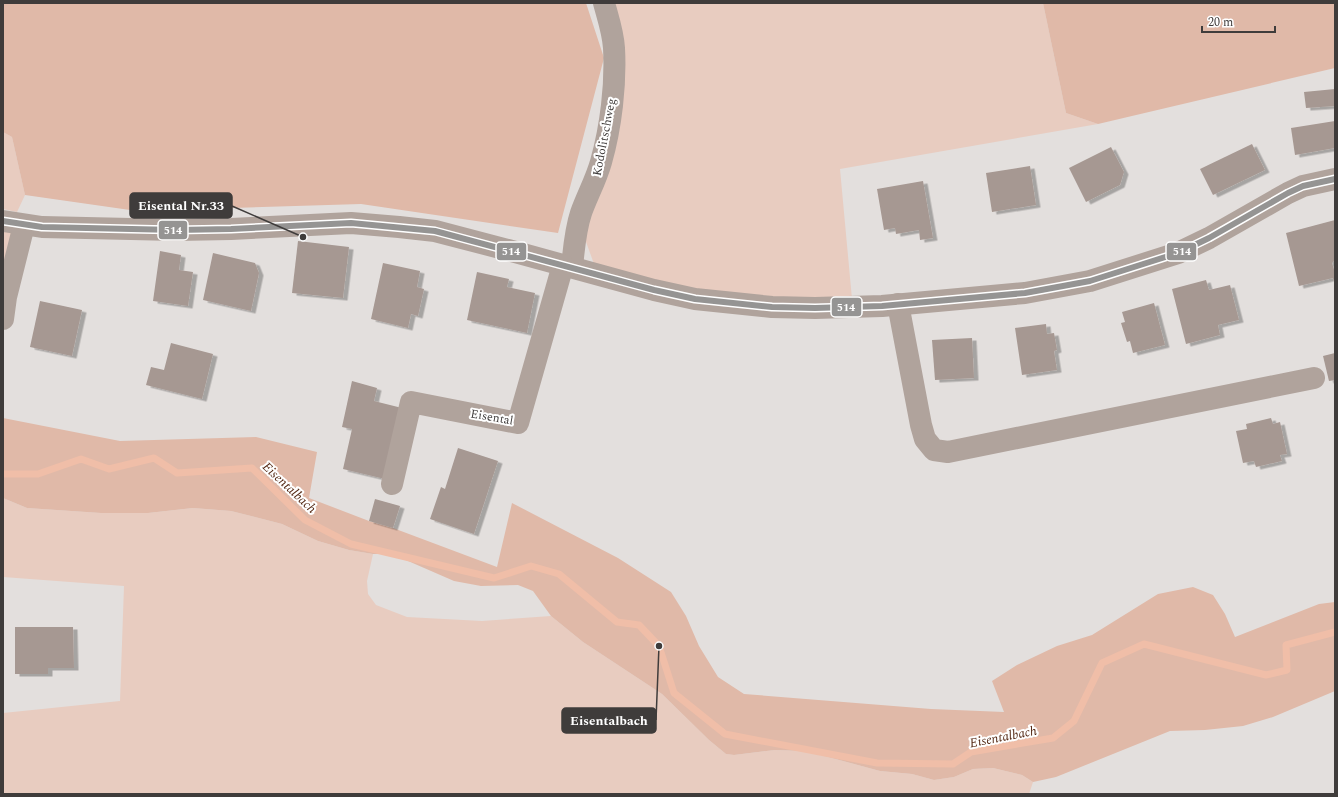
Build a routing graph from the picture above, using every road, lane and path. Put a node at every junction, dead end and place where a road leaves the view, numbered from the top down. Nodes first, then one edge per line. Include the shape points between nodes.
1 (604, 3) edge
2 (1335, 179) edge
3 (3, 221) edge
4 (24, 225) junction
5 (567, 266) junction
6 (898, 304) junction
7 (3, 320) edge
8 (1314, 378) dead end
9 (392, 484) dead end

1 - 5 street, Kodolitschweg via 614,47 612,109 602,162 581,213
2 - 6 street via 1303,186 1288,193 1178,253 1090,281 1025,293
3 - 4 street
4 - 5 street via 176,230 343,224 399,226 435,231
4 - 7 street via 6,297
5 - 6 street via 654,290 695,299 738,304 815,308
5 - 9 street, Eisental via 518,423 411,402
6 - 8 street via 921,425 925,439 934,450 948,452

